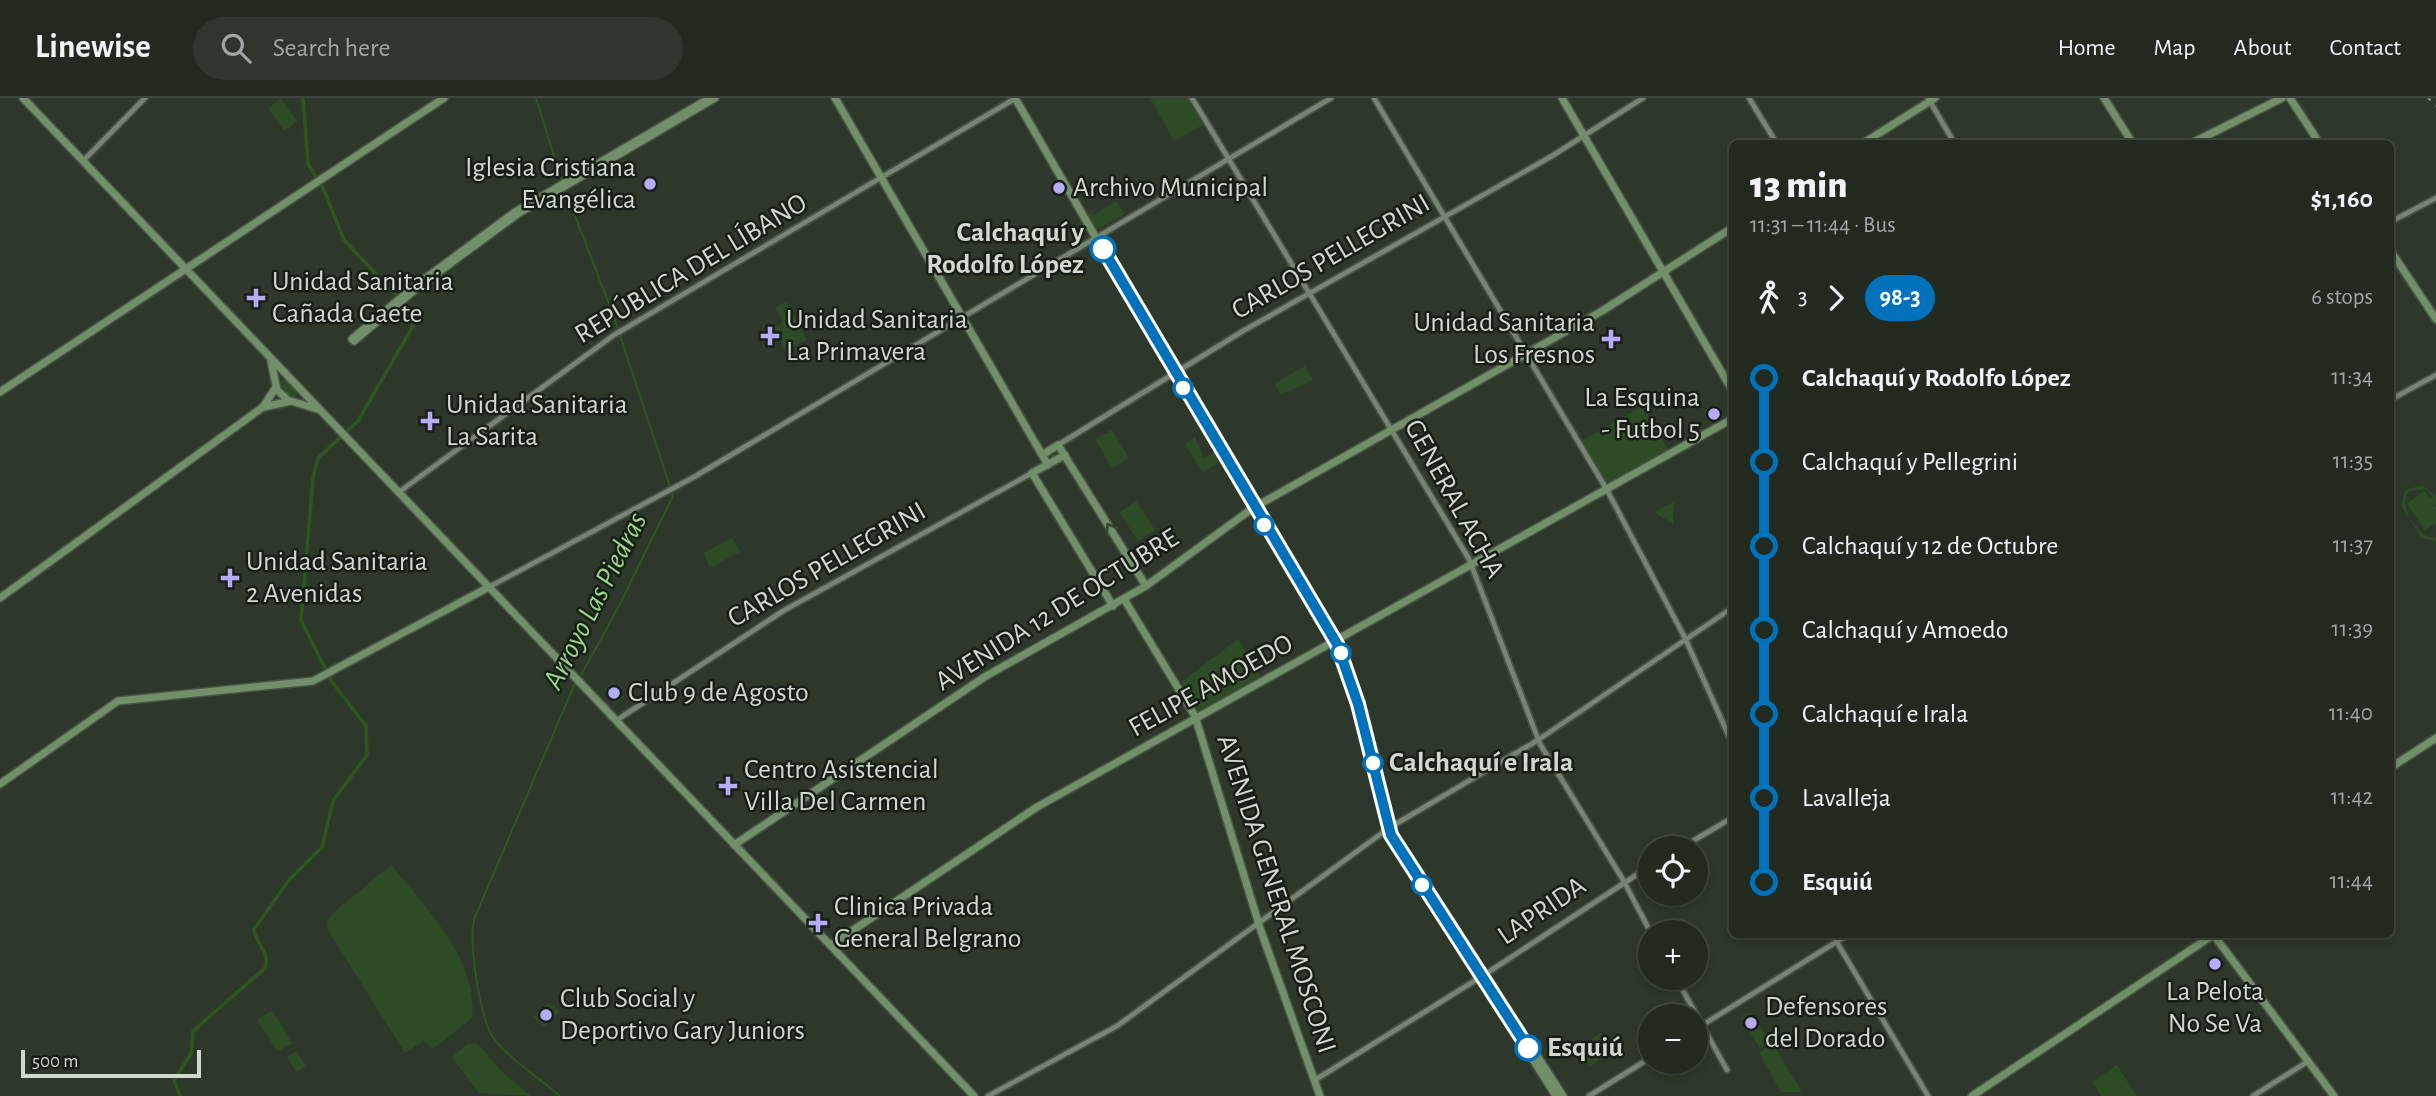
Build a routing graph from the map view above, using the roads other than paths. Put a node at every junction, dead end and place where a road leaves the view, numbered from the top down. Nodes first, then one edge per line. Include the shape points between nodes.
1 (23, 98) edge
2 (145, 98) edge
3 (444, 98) edge
4 (712, 98) edge
5 (836, 98) edge
6 (1016, 98) edge
7 (1192, 98) edge
8 (1331, 98) edge
9 (1374, 98) edge
10 (1562, 98) edge
11 (1643, 98) edge
12 (1749, 98) edge
13 (2104, 98) edge
14 (2282, 98) edge
15 (2290, 98) edge
16 (1931, 99) edge
17 (1585, 136) junction
18 (1775, 140) edge
19 (1868, 140) edge
20 (1953, 140) edge
21 (2130, 140) edge
22 (2198, 140) edge
23 (2317, 140) edge
24 (1226, 158) junction
25 (83, 162) junction
26 (882, 177) junction
27 (2436, 198) edge
28 (1445, 216) junction
29 (2394, 220) edge
30 (1729, 230) edge
31 (1096, 236) junction
32 (2394, 256) edge
33 (185, 269) junction
34 (1664, 273) junction
35 (1309, 293) junction
36 (963, 316) junction
37 (2436, 319) edge
38 (353, 340) dead end
39 (262, 350) junction
40 (1527, 352) junction
41 (1174, 372) junction
42 (2436, 375) edge
43 (290, 379) junction
44 (1729, 385) edge
45 (276, 387) junction
46 (298, 388) junction
47 (0, 390) edge
48 (2394, 398) edge
49 (290, 401) junction
50 (263, 407) junction
51 (324, 414) junction
52 (1729, 421) edge
53 (1392, 428) junction
54 (1058, 445) junction
55 (1043, 454) junction
56 (1065, 456) junction
57 (1048, 465) junction
58 (1032, 473) junction
59 (1607, 490) junction
60 (398, 493) junction
61 (1253, 508) junction
62 (1471, 564) junction
63 (1146, 586) junction
64 (489, 587) junction
65 (0, 597) edge
66 (1124, 599) junction
67 (1113, 606) junction
68 (1729, 610) edge
69 (1685, 638) junction
70 (1334, 640) junction
71 (616, 720) junction
72 (1196, 720) junction
73 (1729, 736) edge
74 (2436, 738) edge
75 (1538, 740) junction
76 (2394, 765) edge
77 (0, 784) edge
78 (1729, 820) edge
79 (1389, 828) junction
80 (1701, 836) edge
81 (734, 845) junction
82 (1638, 873) edge
83 (1624, 881) junction
84 (1644, 920) edge
85 (1260, 925) junction
86 (1834, 938) edge
87 (1842, 938) edge
88 (2209, 938) edge
89 (2215, 938) edge
90 (2223, 938) edge
91 (1836, 941) junction
92 (831, 946) junction
93 (1482, 976) junction
94 (1708, 1021) edge
95 (1708, 1036) edge
96 (2308, 1061) junction
97 (1638, 1065) edge
98 (1727, 1070) dead end
99 (1315, 1080) junction
100 (974, 1096) edge
101 (988, 1096) edge
102 (1320, 1096) edge
103 (1556, 1096) edge
104 (1563, 1096) edge
105 (1589, 1096) edge
106 (1928, 1096) edge
107 (1972, 1096) edge
108 (2253, 1096) edge
109 (2337, 1096) edge

1 - 25 main road
2 - 25 street
3 - 33 main road
4 - 38 main road via 515,212
5 - 26 main road
6 - 26 street, REPÚBLICA DEL LÍBANO
6 - 31 main road
7 - 24 street, GENERAL ACHA
8 - 24 street
9 - 28 street
10 - 17 main road
11 - 17 street, CARLOS PELLEGRINI
12 - 18 street
13 - 21 main road
14 - 22 main road
15 - 23 main road
16 - 19 main road
16 - 20 street
17 - 28 street, CARLOS PELLEGRINI
17 - 34 main road
24 - 31 street
24 - 35 street, GENERAL ACHA
25 - 33 main road
26 - 36 main road
26 - 60 street, REPÚBLICA DEL LÍBANO via 614,335
27 - 29 street
28 - 35 street, CARLOS PELLEGRINI
28 - 40 street
30 - 34 main road, AVENIDA 12 DE OCTUBRE
31 - 36 street
31 - 41 main road
32 - 37 main road
33 - 39 main road
33 - 47 main road
34 - 40 main road, AVENIDA 12 DE OCTUBRE
34 - 44 main road
35 - 41 street, CARLOS PELLEGRINI
35 - 53 street, GENERAL ACHA
36 - 55 main road
36 - 64 street via 676,488
39 - 43 main road
39 - 45 main road via 272,364
40 - 53 main road, AVENIDA 12 DE OCTUBRE
40 - 59 street
41 - 54 street, CARLOS PELLEGRINI
41 - 61 main road
42 - 48 street
43 - 45 main road via 282,379
43 - 46 main road
45 - 49 main road
45 - 50 main road
46 - 49 main road via 298,397
46 - 51 main road
49 - 50 main road
49 - 51 main road
50 - 65 main road
51 - 60 main road
52 - 59 main road, FELIPE AMOEDO
53 - 61 main road, AVENIDA 12 DE OCTUBRE
53 - 62 street, GENERAL ACHA
54 - 55 main road, CARLOS PELLEGRINI
54 - 56 main road
55 - 57 main road
56 - 57 main road, CARLOS PELLEGRINI
63 -> 56 main road
57 - 58 main road, CARLOS PELLEGRINI
58 - 67 main road
58 - 71 street, CARLOS PELLEGRINI via 783,611
59 - 62 main road, FELIPE AMOEDO
59 - 69 street
60 - 64 main road
61 - 63 main road, AVENIDA 12 DE OCTUBRE
61 - 70 main road
62 - 70 main road, FELIPE AMOEDO
62 - 75 street, GENERAL ACHA
63 - 66 main road, AVENIDA 12 DE OCTUBRE
64 - 71 main road
64 - 77 main road via 313,681 118,701
66 - 67 main road, AVENIDA 12 DE OCTUBRE
66 - 72 main road, AVENIDA GENERAL MOSCONI
67 - 81 main road, AVENIDA 12 DE OCTUBRE via 986,676
68 - 69 street
69 - 73 street
69 - 75 street
70 - 72 main road, FELIPE AMOEDO
70 - 79 main road via 1358,704
71 - 81 main road
72 - 85 main road, AVENIDA GENERAL MOSCONI
72 - 92 main road, FELIPE AMOEDO via 1037,807
74 - 76 main road
75 - 79 street
75 - 83 street, GENERAL ACHA
78 - 80 street
79 - 85 street
79 - 93 main road
81 - 92 main road
82 - 83 street, LAPRIDA
83 - 84 street, GENERAL ACHA
83 - 93 street, LAPRIDA
85 - 99 main road, AVENIDA GENERAL MOSCONI
85 - 101 street via 1117,1026
86 - 91 street
87 - 91 street
88 - 107 main road
89 - 96 main road
90 - 109 main road
91 - 94 street
91 - 106 street
92 - 100 main road
93 - 99 street, LAPRIDA
93 - 103 main road
93 - 104 main road
95 - 98 street
96 - 108 street
96 - 109 main road
97 - 105 street
99 - 102 main road, AVENIDA GENERAL MOSCONI

